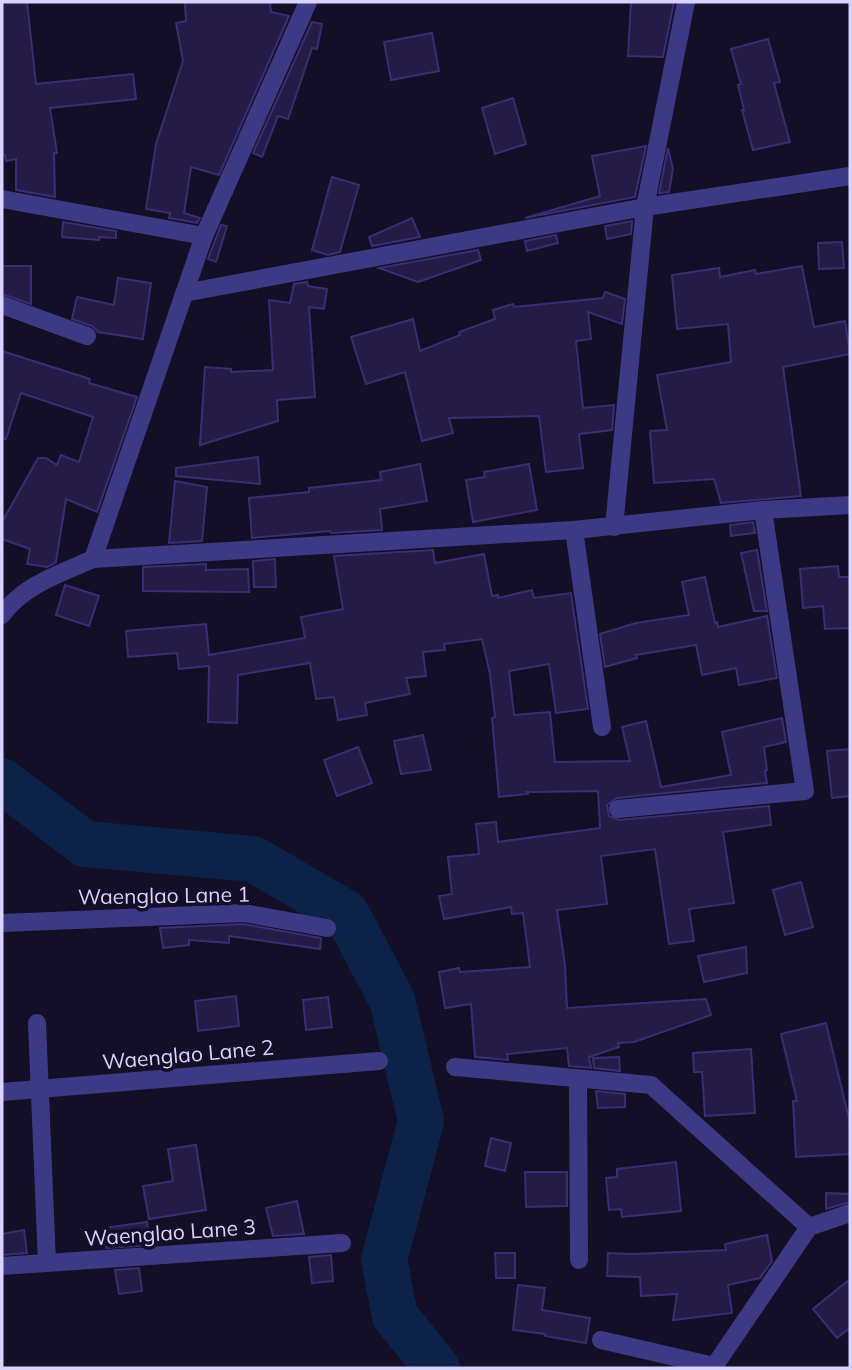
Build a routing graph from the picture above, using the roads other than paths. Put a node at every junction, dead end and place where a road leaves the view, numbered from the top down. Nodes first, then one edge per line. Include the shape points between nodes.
1 (308, 2) edge
2 (686, 2) edge
3 (850, 176) edge
4 (2, 199) edge
5 (645, 206) junction
6 (204, 236) junction
7 (184, 293) junction
8 (2, 305) edge
9 (87, 336) dead end
10 (850, 505) edge
11 (763, 510) junction
12 (614, 527) junction
13 (575, 530) junction
14 (93, 559) junction
15 (8, 598) edge
16 (2, 615) edge
17 (601, 727) dead end
18 (618, 809) dead end
19 (2, 923) edge
20 (327, 928) dead end
21 (37, 1023) dead end
22 (379, 1061) dead end
23 (455, 1067) dead end
24 (578, 1079) junction
25 (41, 1089) junction
26 (2, 1092) edge
27 (850, 1213) edge
28 (809, 1227) junction
29 (342, 1243) dead end
30 (579, 1260) dead end
31 (47, 1263) junction
32 (2, 1266) edge
33 (601, 1340) dead end
34 (714, 1367) edge

1 - 6 street
2 - 5 street
3 - 5 street
4 - 6 street
5 - 7 street
5 - 12 street
6 - 7 street
7 - 14 street
8 - 9 street
10 - 11 street
11 - 12 street
11 - 18 street via 805,791
12 - 13 street
13 - 14 street
13 - 17 street
14 - 15 street
15 - 16 street
19 - 20 street, Waenglao Lane 1 via 244,913
21 - 25 street
22 - 25 street, Waenglao Lane 2
23 - 24 street
24 - 28 street via 651,1085
24 - 30 street
25 - 26 street, Waenglao Lane 2
25 - 31 street
27 - 28 street
28 - 34 street
29 - 31 street, Waenglao Lane 3
31 - 32 street, Waenglao Lane 3
33 - 34 street

